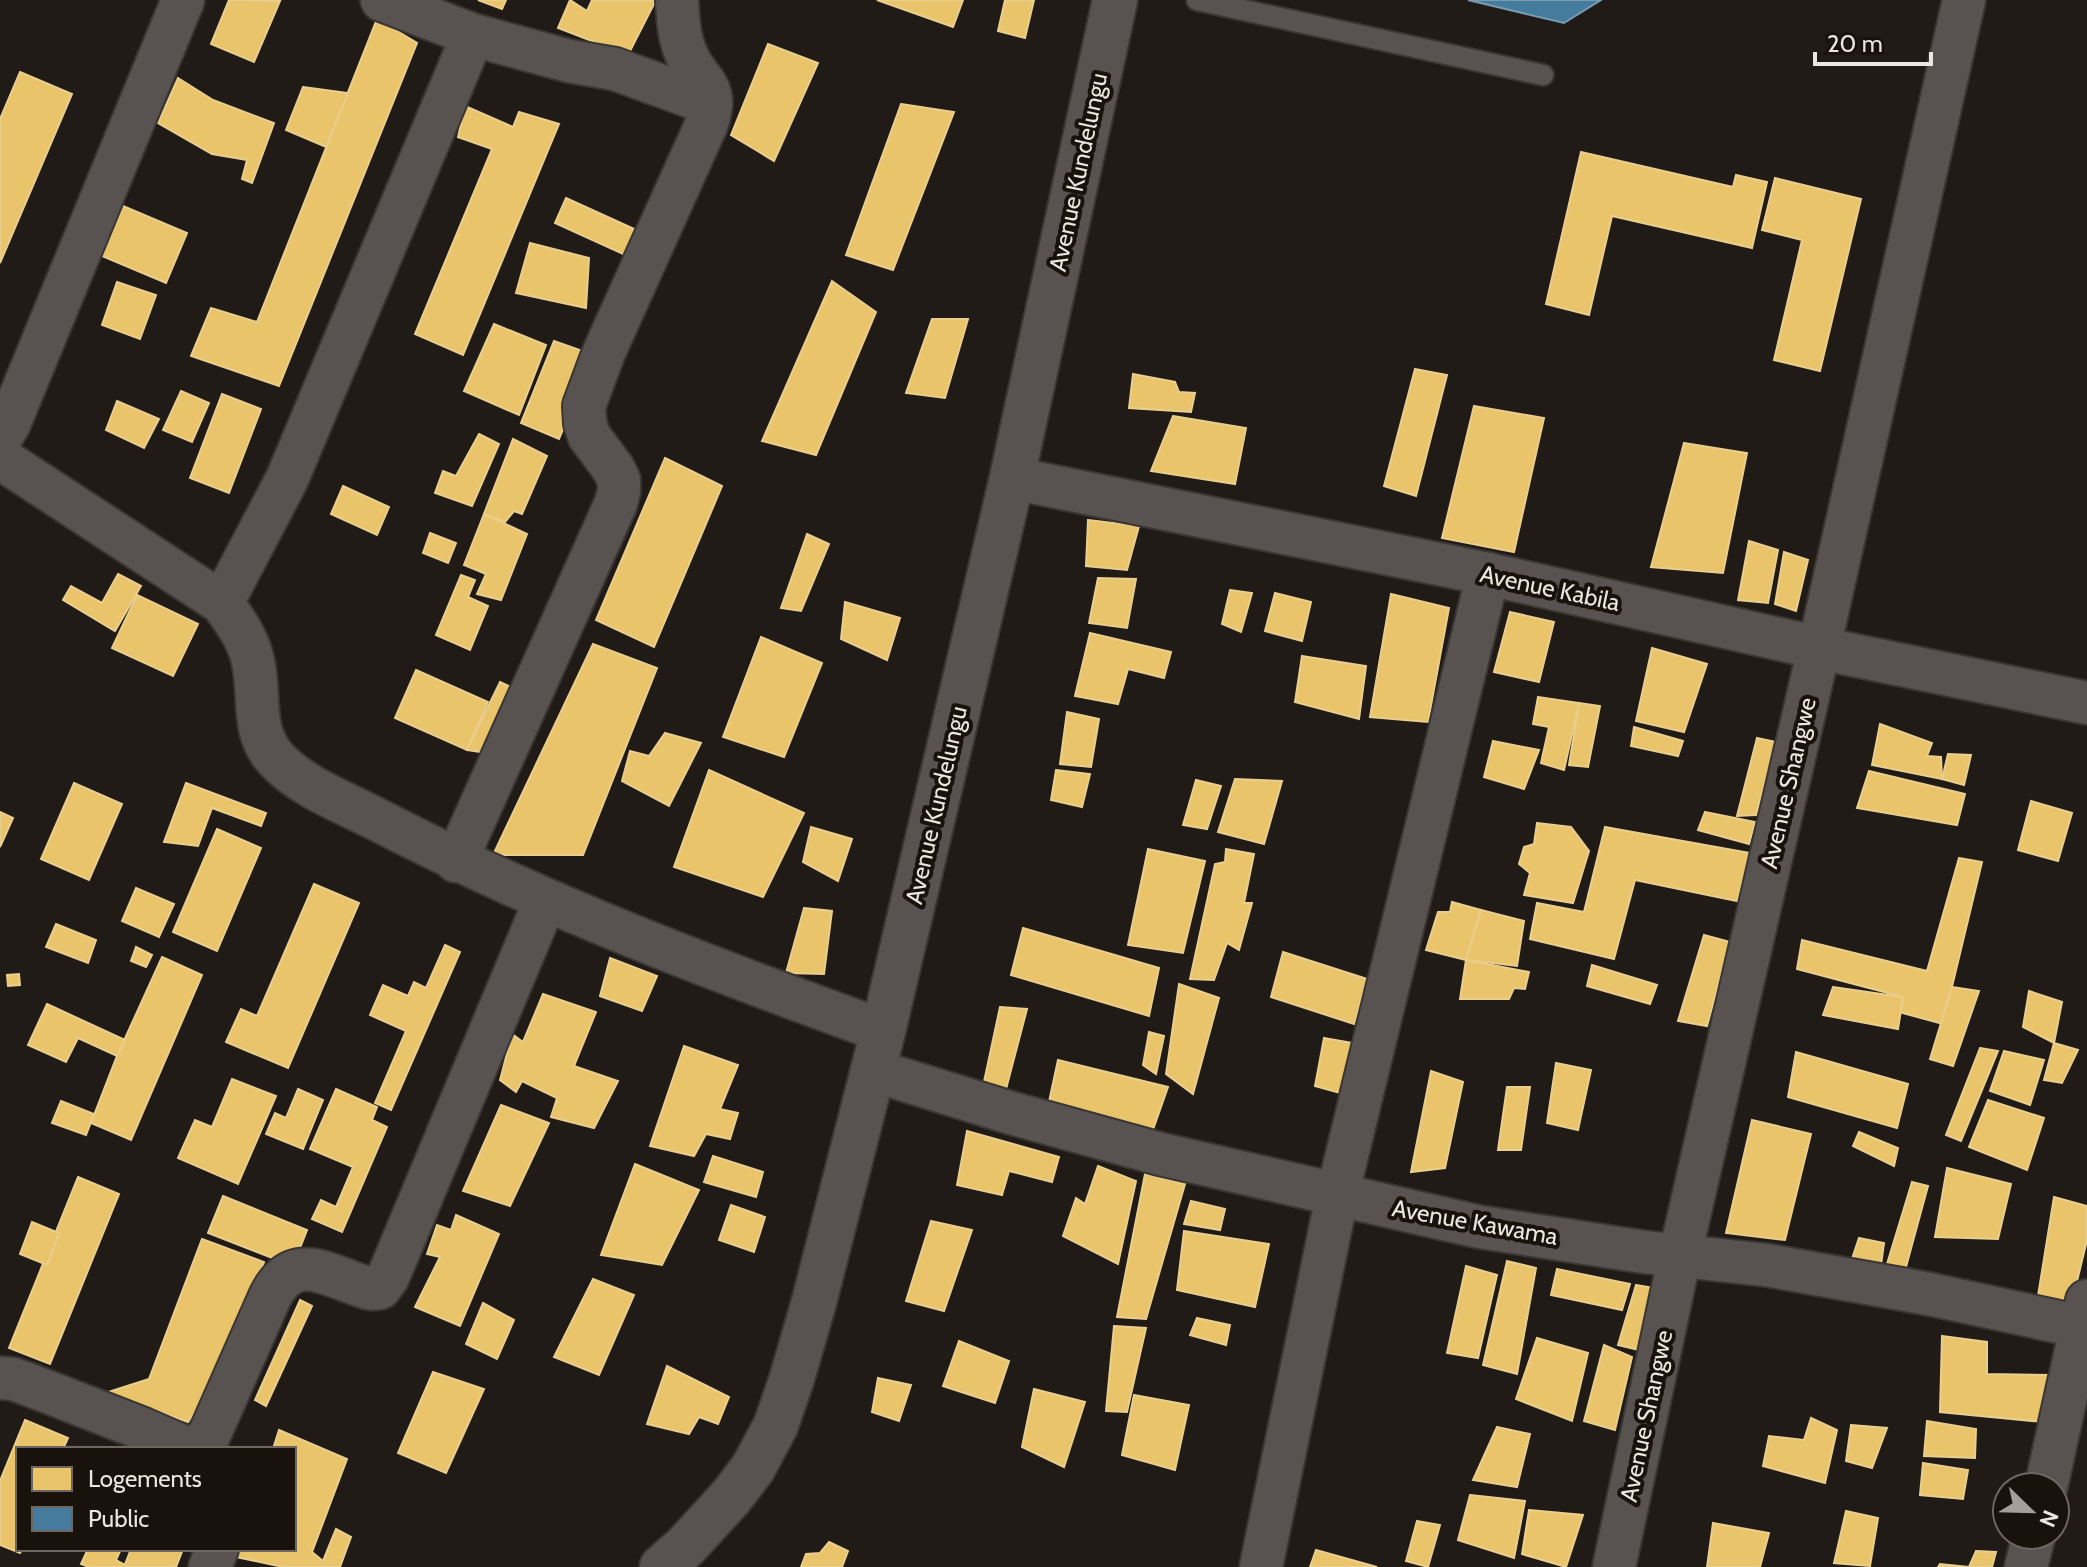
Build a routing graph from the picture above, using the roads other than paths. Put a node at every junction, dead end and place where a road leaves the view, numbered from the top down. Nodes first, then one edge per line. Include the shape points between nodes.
1 (183, 0) edge
2 (677, 0) edge
3 (1115, 0) edge
4 (1197, 0) edge
5 (1964, 0) edge
6 (389, 1) edge
7 (473, 35) junction
8 (1543, 75) dead end
9 (711, 104) junction
10 (0, 439) edge
11 (0, 458) edge
12 (1012, 478) junction
13 (1488, 574) junction
14 (222, 603) junction
15 (1819, 648) junction
16 (2087, 703) edge
17 (456, 861) junction
18 (545, 901) junction
19 (878, 1050) junction
20 (1337, 1196) junction
21 (1680, 1255) junction
22 (2085, 1318) edge
23 (0, 1378) edge
24 (184, 1447) edge
25 (204, 1447) edge
26 (2050, 1471) edge
27 (662, 1567) edge
28 (1261, 1567) edge
29 (1614, 1567) edge

1 - 10 street
2 - 9 street via 682,41 707,84
3 - 12 street, Avenue Kundelungu
4 - 8 lane
5 - 15 street, Avenue Shangwe
6 - 7 street
7 - 9 street via 631,73
7 - 14 street via 287,479
9 - 17 street via 584,406 589,436 619,480 616,503
11 - 14 street
12 - 13 street, Avenue Kabila
12 - 19 street, Avenue Kundelungu
13 - 15 street, Avenue Kabila
13 - 20 street
14 - 17 street, Avenue Kawama via 247,640 257,680 257,719 277,761 313,787
15 - 16 street, Avenue Kabila
15 - 21 street, Avenue Shangwe
17 - 18 street, Avenue Kawama
18 - 19 street, Avenue Kawama via 775,992
18 - 25 street via 388,1277 380,1288 369,1289 311,1268 280,1281
19 - 20 street, Avenue Kawama via 1011,1113
19 - 27 street, Avenue Kundelungu via 814,1302 776,1425 731,1497
20 - 21 street, Avenue Kawama via 1480,1227
20 - 28 street
21 - 22 street, Avenue Kawama
21 - 29 street, Avenue Shangwe
22 - 26 street
23 - 24 street

